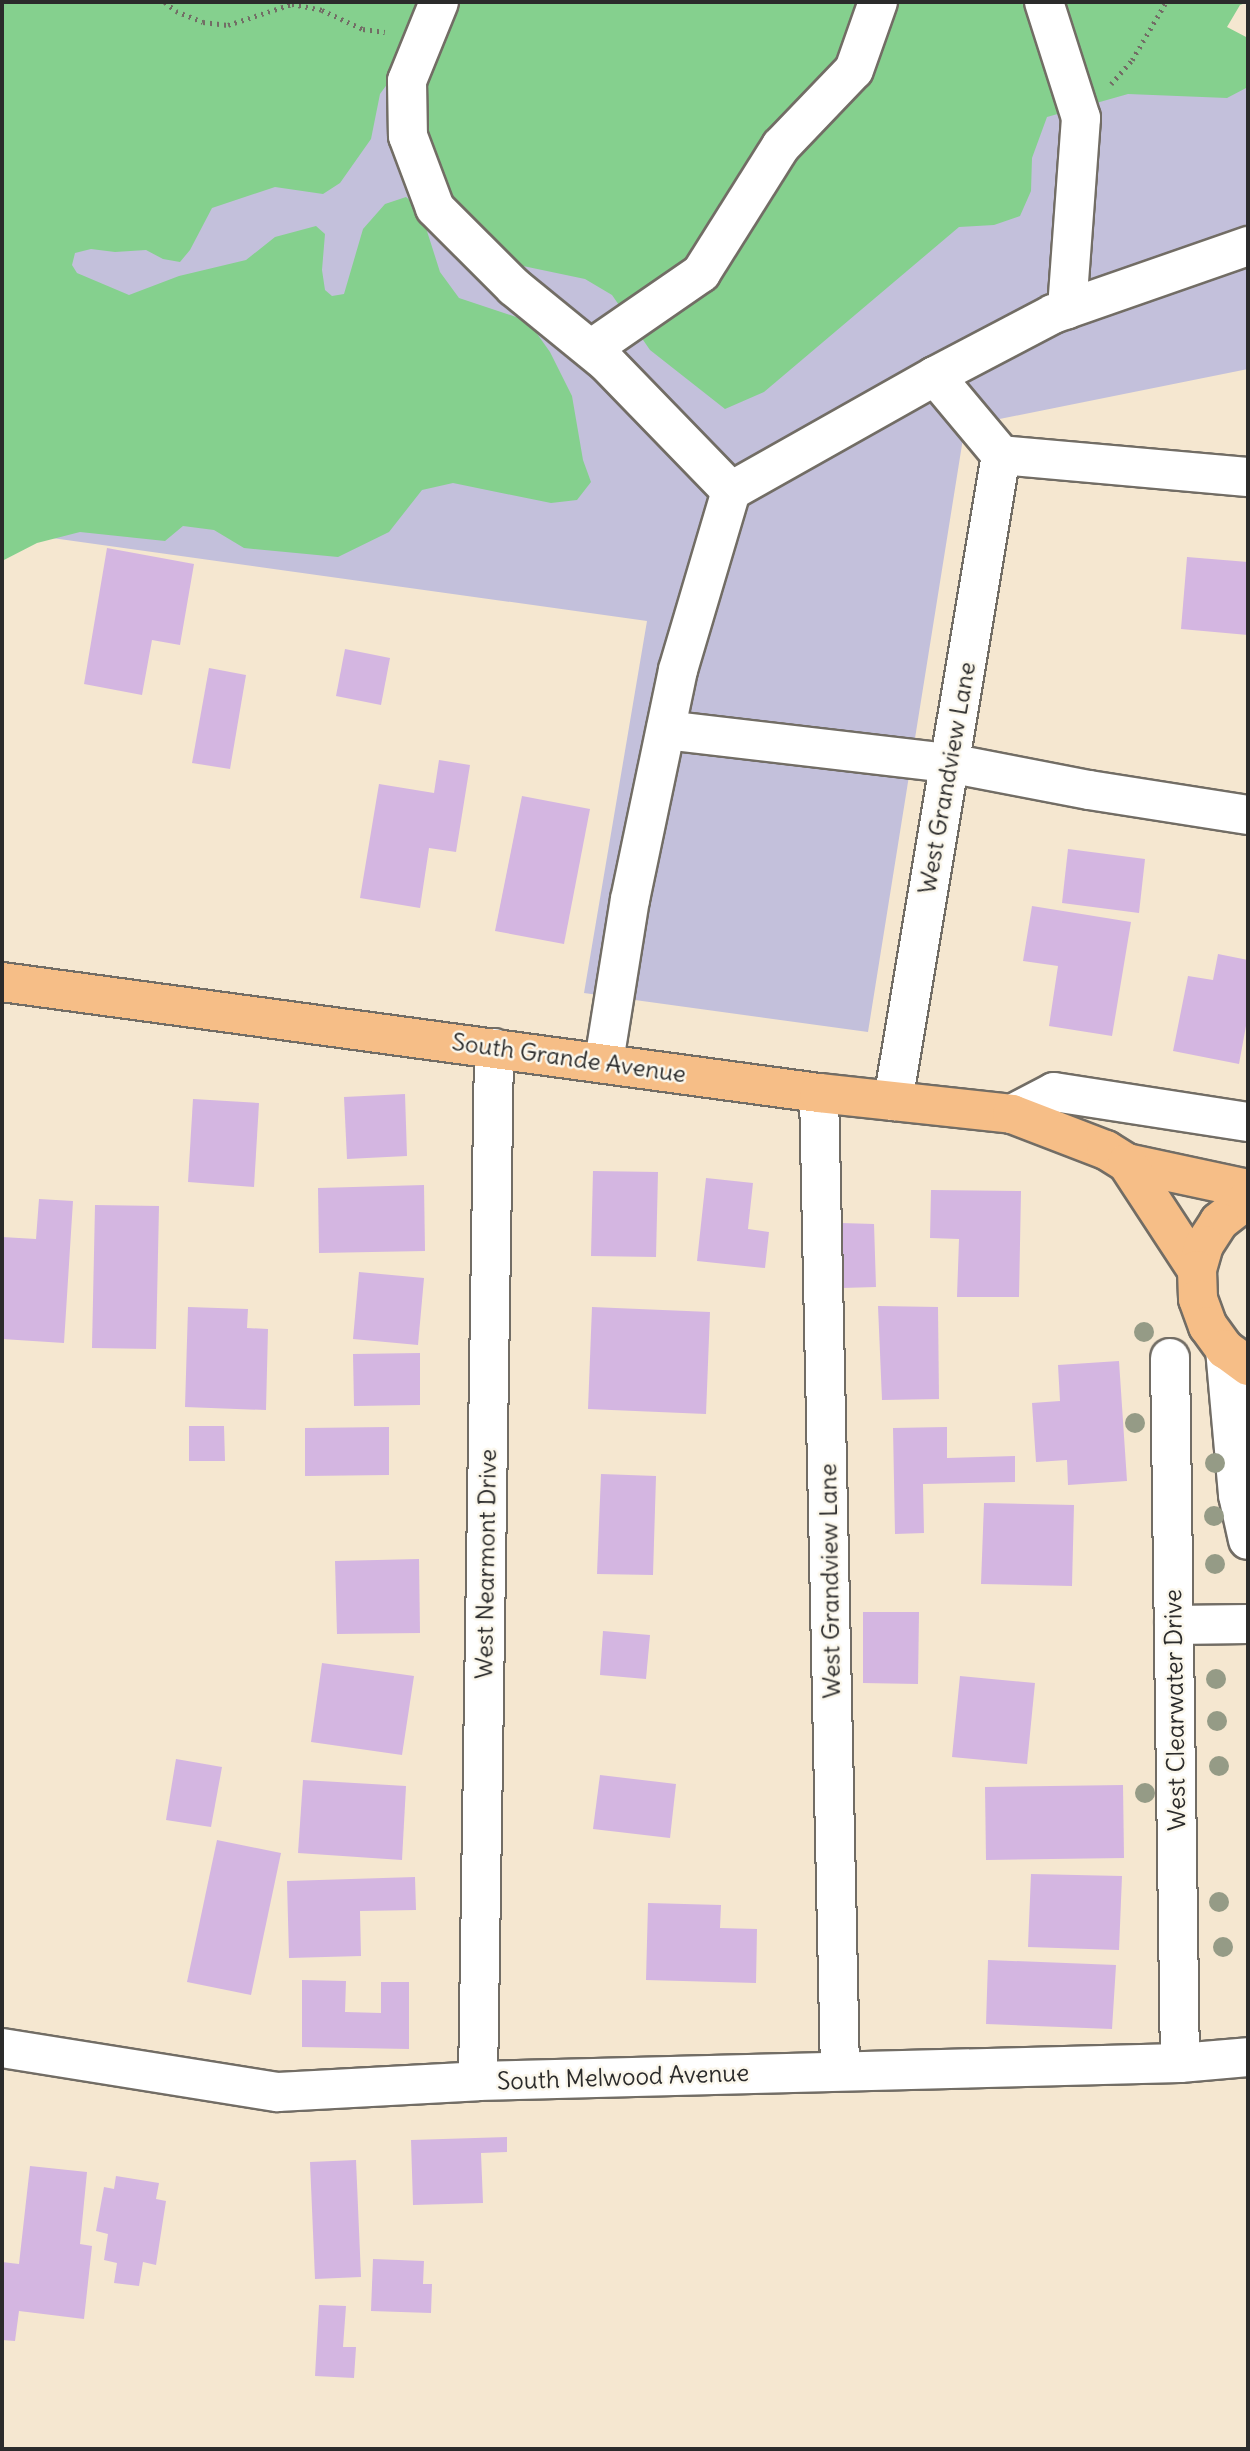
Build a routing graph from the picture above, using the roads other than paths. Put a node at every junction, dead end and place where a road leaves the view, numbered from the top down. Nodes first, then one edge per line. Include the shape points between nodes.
1 (439, 2) edge
2 (878, 2) edge
3 (1044, 2) edge
4 (1248, 246) edge
5 (1067, 309) junction
6 (591, 349) junction
7 (935, 376) junction
8 (1001, 455) junction
9 (1248, 477) edge
10 (731, 491) junction
11 (666, 730) junction
12 (949, 763) junction
13 (1248, 815) edge
14 (2, 982) edge
15 (494, 1048) junction
16 (604, 1062) junction
17 (819, 1093) junction
18 (893, 1101) junction
19 (1012, 1114) junction
20 (1248, 1122) edge
21 (1127, 1163) junction
22 (1248, 1189) edge
23 (1248, 1199) edge
24 (1197, 1270) junction
25 (1236, 1357) edge
26 (1170, 1358) dead end
27 (1248, 1539) edge
28 (1248, 1624) edge
29 (1174, 1625) junction
30 (2, 2048) edge
31 (1248, 2057) edge
32 (1180, 2063) junction
33 (841, 2070) junction
34 (478, 2081) junction

1 - 6 street via 407,81 408,136 435,208 513,287
2 - 6 street via 854,70 781,146 701,273
3 - 5 street via 1081,118
4 - 5 street
5 - 7 street
6 - 10 street
7 - 8 street
7 - 10 street
8 - 9 street
8 - 12 street, West Grandview Lane
10 - 11 street via 678,670
11 - 12 street
11 - 16 street via 630,899
12 - 13 street
12 - 18 street, West Grandview Lane
14 - 15 main road, South Grande Avenue
15 - 16 main road, South Grande Avenue
15 - 34 street, West Nearmont Drive
16 - 17 main road, South Grande Avenue
17 - 18 main road, South Grande Avenue
17 - 33 street, West Grandview Lane
18 - 19 main road, South Grande Avenue
19 - 20 street via 1054,1092
19 - 21 main road, South Grande Avenue via 1106,1150
21 - 22 main road, South Grande Avenue
21 - 24 main road, South Grande Avenue
23 - 24 main road via 1219,1222 1204,1244
24 - 25 main road via 1204,1317
25 - 27 street via 1238,1495
26 - 29 street, West Clearwater Drive
28 - 29 street
29 - 32 street, West Clearwater Drive
30 - 34 street, South Melwood Avenue via 278,2092
31 - 32 street, South Melwood Avenue
32 - 33 street, South Melwood Avenue
33 - 34 street, South Melwood Avenue

